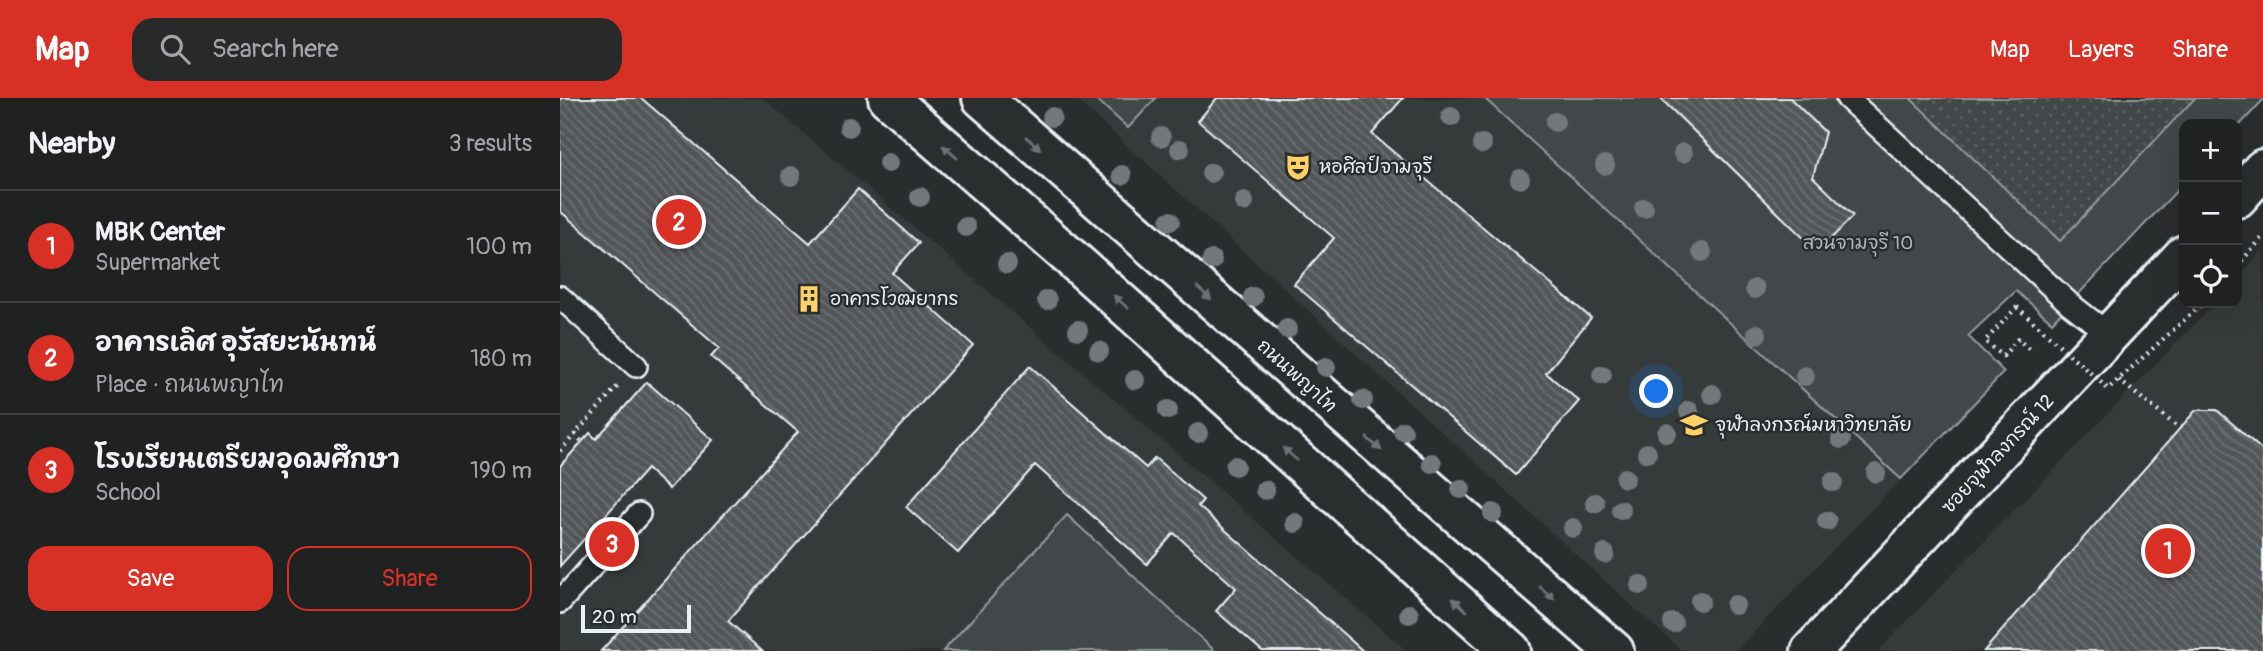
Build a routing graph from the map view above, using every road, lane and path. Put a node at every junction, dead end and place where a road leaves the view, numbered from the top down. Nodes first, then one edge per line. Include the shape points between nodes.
1 (888, 98) edge
2 (982, 98) edge
3 (1847, 98) edge
4 (2263, 169) edge
5 (2242, 192) edge
6 (2263, 237) edge
7 (2179, 260) edge
8 (2242, 260) edge
9 (560, 297) edge
10 (2197, 308) edge
11 (2110, 335) junction
12 (2032, 352) dead end
13 (636, 366) joint
14 (2118, 380) junction
15 (2180, 429) dead end
16 (575, 434) junction
17 (582, 442) dead end
18 (560, 450) edge
19 (639, 514) dead end
20 (560, 602) edge
21 (1511, 651) edge
22 (1614, 651) edge
23 (1811, 651) edge

21 -> 1 main road
2 -> 22 main road, ถนนพญาไท
3 - 11 lane via 2070,304
4 - 5 main road
6 - 8 path
7 - 11 main road, ซอยจุฬาลงกรณ์ 12
9 - 13 lane
10 - 14 path, bridge
11 - 23 main road, ซอยจุฬาลงกรณ์ 12
12 - 14 path, bridge via 2018,339 2003,356 1985,341 2017,307 2108,389
13 - 16 path
14 - 15 path
16 - 17 path
16 - 18 path
19 - 20 lane

